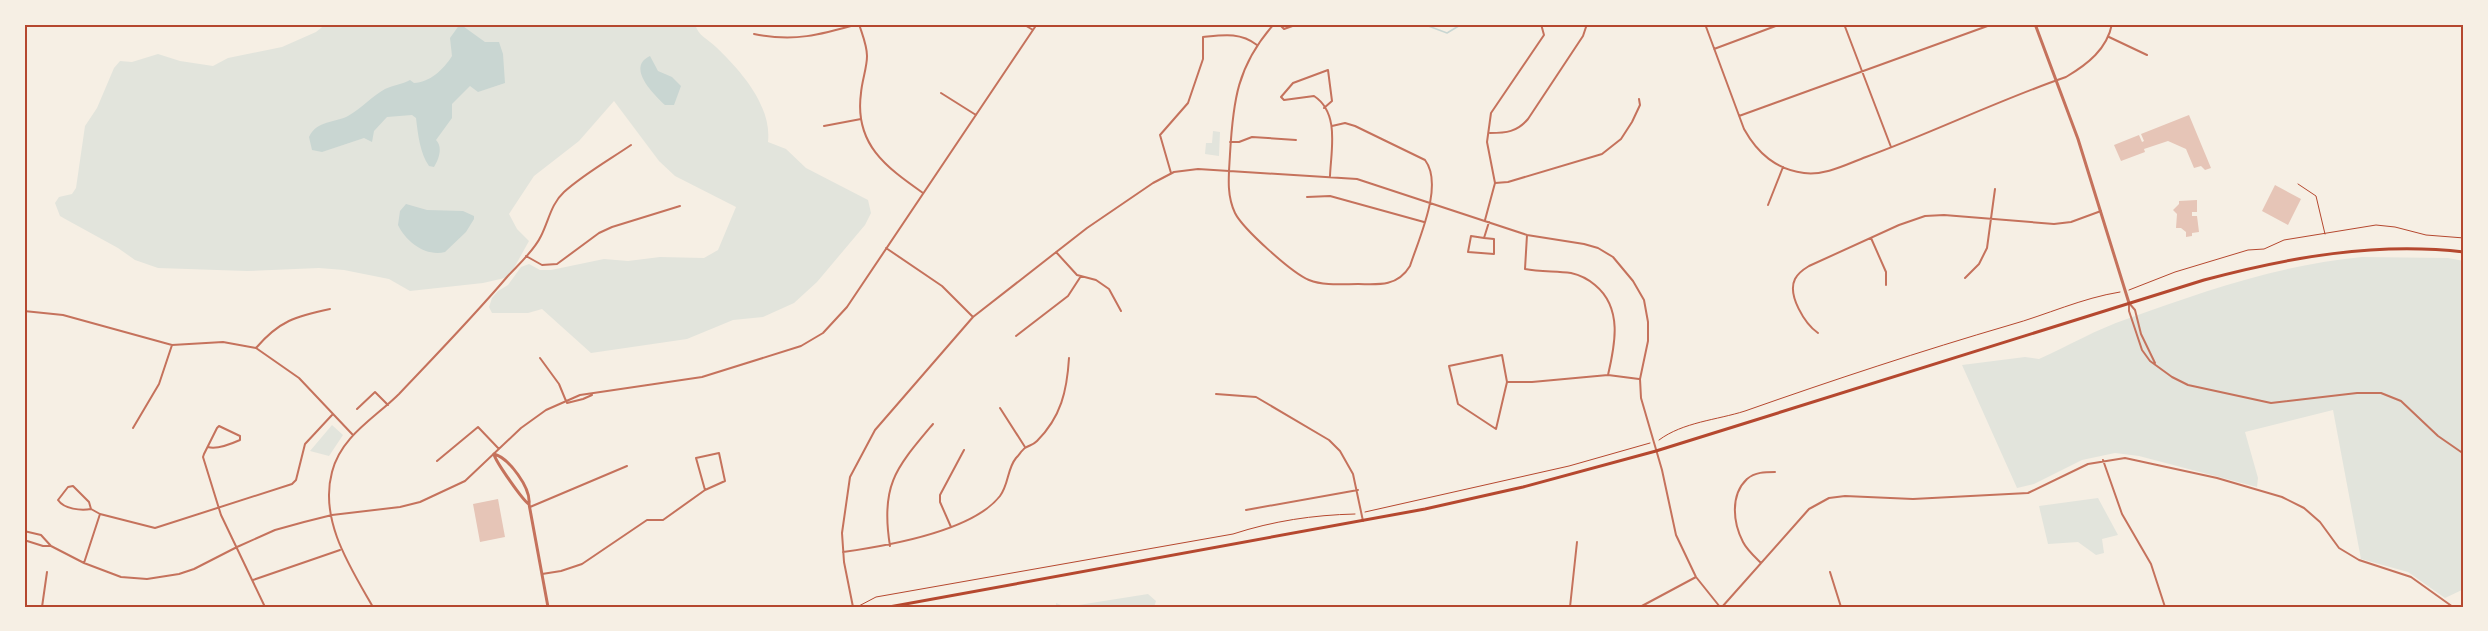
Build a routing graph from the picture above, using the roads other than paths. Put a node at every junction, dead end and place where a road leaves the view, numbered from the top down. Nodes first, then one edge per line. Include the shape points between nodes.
1 (858, 24) edge
2 (1023, 24) edge
3 (1037, 24) edge
4 (1274, 24) edge
5 (1278, 24) edge
6 (1298, 24) edge
7 (1541, 24) edge
8 (1587, 24) edge
9 (1705, 24) edge
10 (1781, 24) edge
11 (1844, 24) edge
12 (1993, 24) edge
13 (2035, 24) edge
14 (2112, 24) edge
15 (1033, 30) junction
16 (754, 34) dead end
17 (2109, 37) junction
18 (1257, 45) junction
19 (1714, 48) junction
20 (2147, 55) dead end
21 (1862, 73) junction
22 (2056, 80) junction
23 (941, 93) dead end
24 (1639, 99) dead end
25 (1324, 108) junction
26 (976, 115) junction
27 (1739, 116) junction
28 (861, 119) junction
29 (824, 126) dead end
30 (1332, 126) junction
31 (1490, 133) junction
32 (1296, 140) dead end
33 (1230, 142) junction
34 (631, 145) dead end
35 (1891, 148) junction
36 (1783, 167) junction
37 (1229, 170) junction
38 (1171, 173) junction
39 (1330, 177) junction
40 (1495, 183) junction
41 (1995, 189) dead end
42 (923, 193) junction
43 (1307, 197) dead end
44 (1430, 202) junction
45 (1768, 205) dead end
46 (680, 206) dead end
47 (2101, 211) junction
48 (1991, 219) junction
49 (1485, 220) junction
50 (1424, 222) junction
51 (1489, 222) junction
52 (1527, 236) junction
53 (1484, 238) junction
54 (1871, 238) junction
55 (885, 248) junction
56 (1056, 252) junction
57 (2464, 252) edge
58 (526, 256) junction
59 (1081, 276) junction
60 (1965, 278) dead end
61 (1886, 285) dead end
62 (2129, 303) junction
63 (330, 309) dead end
64 (24, 311) edge
65 (1121, 311) dead end
66 (973, 316) junction
67 (1818, 333) dead end
68 (1016, 336) dead end
69 (172, 345) junction
70 (256, 348) junction
71 (540, 358) dead end
72 (1069, 358) dead end
73 (2157, 365) junction
74 (1608, 375) junction
75 (1640, 379) junction
76 (1507, 382) junction
77 (1216, 394) dead end
78 (566, 403) junction
79 (388, 405) junction
80 (1000, 408) dead end
81 (357, 409) dead end
82 (333, 415) junction
83 (933, 424) dead end
84 (133, 428) dead end
85 (353, 434) junction
86 (207, 447) junction
87 (1025, 447) junction
88 (499, 449) junction
89 (964, 450) dead end
90 (1656, 451) junction
91 (494, 454) junction
92 (2464, 454) edge
93 (2103, 460) junction
94 (437, 461) dead end
95 (627, 466) dead end
96 (1775, 472) dead end
97 (705, 490) junction
98 (1358, 490) junction
99 (529, 506) junction
100 (219, 507) junction
101 (91, 509) junction
102 (1246, 510) dead end
103 (100, 514) junction
104 (332, 515) junction
105 (1363, 521) junction
106 (951, 527) junction
107 (24, 531) edge
108 (24, 540) edge
109 (1577, 542) dead end
110 (51, 546) junction
111 (890, 546) junction
112 (237, 547) junction
113 (340, 550) junction
114 (843, 552) junction
115 (84, 563) junction
116 (1761, 563) junction
117 (47, 572) dead end
118 (1830, 572) dead end
119 (542, 574) junction
120 (1696, 578) junction
121 (253, 580) junction
122 (42, 607) edge
123 (265, 607) edge
124 (373, 607) edge
125 (548, 607) edge
126 (853, 607) edge
127 (888, 607) edge
128 (1570, 607) edge
129 (1640, 607) edge
130 (1721, 607) edge
131 (1841, 607) edge
132 (2165, 607) edge
133 (2453, 607) edge

1 - 16 street via 798,39
1 - 28 street via 867,55
2 - 15 street
3 - 15 street
4 - 18 street
5 - 6 street via 1284,28
7 - 31 street via 1544,35 1491,112
8 - 31 street via 1584,36 1522,127 1512,132
9 - 19 street
10 - 19 street
11 - 21 street
12 - 21 street
13 - 22 street
14 - 17 street
15 - 26 street
17 - 20 street
17 - 22 street via 2092,59
18 - 33 street via 1236,89
18 - 38 street via 1239,35 1203,37 1203,59 1188,103 1160,135
19 - 27 street
21 - 27 street
21 - 35 street
22 - 35 street
22 - 47 street
23 - 26 street
24 - 40 street via 1640,105 1621,139 1602,154
25 - 25 street via 1332,101 1328,70 1293,83 1281,97 1284,100 1314,96
25 - 30 street
26 - 42 street
27 - 36 street via 1758,151
28 - 29 street
28 - 42 street via 878,158
30 - 39 street
30 - 44 street via 1355,126 1425,160 1432,178
31 - 40 street
32 - 33 street via 1252,138
33 - 37 street
34 - 58 street via 563,192 551,209 541,237
35 - 36 street via 1827,171 1806,173
36 - 45 street
37 - 38 street
37 - 39 street
37 - 50 street via 1230,199 1240,222 1309,280 1378,285 1393,282 1410,266
38 - 56 street
39 - 44 street via 1363,180
40 - 49 street
41 - 48 street
42 - 55 street
43 - 50 street via 1330,196
44 - 49 street
44 - 50 street
46 - 58 street via 599,233 557,264 542,265
47 - 48 street via 2054,224
47 - 62 street
48 - 54 street via 1930,215
48 - 60 street via 1984,256
49 - 51 street
51 - 52 street
51 - 53 street
52 - 74 street via 1525,269 1572,273 1585,278 1610,302 1615,331
52 - 75 street via 1598,248 1613,257 1633,281 1644,300 1648,322
53 - 53 street via 1471,236 1468,252 1494,254 1494,239
54 - 61 street via 1886,272
54 - 67 street via 1796,277 1793,288 1802,315
55 - 66 street via 942,286
55 - 78 street via 838,319 801,346 702,376 595,393
56 - 59 street
56 - 66 street
57 - 62 main road via 2400,249 2314,254 2247,268
58 - 79 street
59 - 65 street via 1109,289
59 - 68 street via 1068,296
62 - 73 street
62 - 73 street via 2142,350
62 - 90 main road
63 - 70 street via 282,323
64 - 69 street via 63,315
66 - 114 street via 875,430 850,477
69 - 70 street via 223,342
69 - 84 street via 159,384
70 - 82 street via 299,378
71 - 78 street via 559,384
72 - 87 street via 1059,412 1045,433 1032,446
73 - 92 street via 2188,385 2271,404 2381,393 2402,401 2438,436
74 - 75 street
74 - 76 street
75 - 90 street via 1641,398
76 - 76 street via 1502,355 1449,366 1458,404 1496,429
77 - 98 street via 1256,397 1329,440 1347,461
78 - 88 street via 533,418
79 - 81 street via 375,392
79 - 85 street
80 - 87 street
82 - 85 street
82 - 100 street via 305,444 294,482
83 - 111 street via 894,475 886,510
85 - 104 street via 332,471
86 - 86 street via 213,449 235,442 240,436 219,426
86 - 100 street via 204,460
87 - 106 street via 1011,464 1001,495
88 - 91 street
88 - 94 street via 478,427
89 - 106 street via 940,495
90 - 105 main road via 1491,494
90 - 120 street via 1676,535
91 - 99 street via 495,461
91 - 99 street via 501,456 516,474 530,498
91 - 104 street via 465,481 420,502
93 - 116 street via 2028,493 1913,499 1829,498 1809,509
93 - 132 street via 2122,514 2151,564
93 - 133 street via 2125,458 2176,468 2282,497 2320,522 2339,548 2359,560 2411,577
95 - 99 street
96 - 116 street via 1760,472 1748,478 1735,504 1740,537
97 - 97 street via 725,481 719,453 696,458
97 - 119 street via 663,520 647,520 592,559 573,568
98 - 102 street
98 - 105 street
99 - 119 street
100 - 103 street via 155,528
100 - 112 street
101 - 101 street via 73,486 58,500 81,510
101 - 103 street
103 - 115 street
104 - 112 street via 275,530
104 - 113 street
105 - 127 main road
106 - 111 street
107 - 110 street via 41,535
108 - 110 street
109 - 128 street
110 - 115 street
111 - 114 street
112 - 115 street via 187,572 156,578 121,577
112 - 121 street
113 - 121 street
113 - 124 street
114 - 126 street
116 - 130 street
117 - 122 street
118 - 131 street
119 - 125 street
120 - 129 street
120 - 130 street
121 - 123 street

